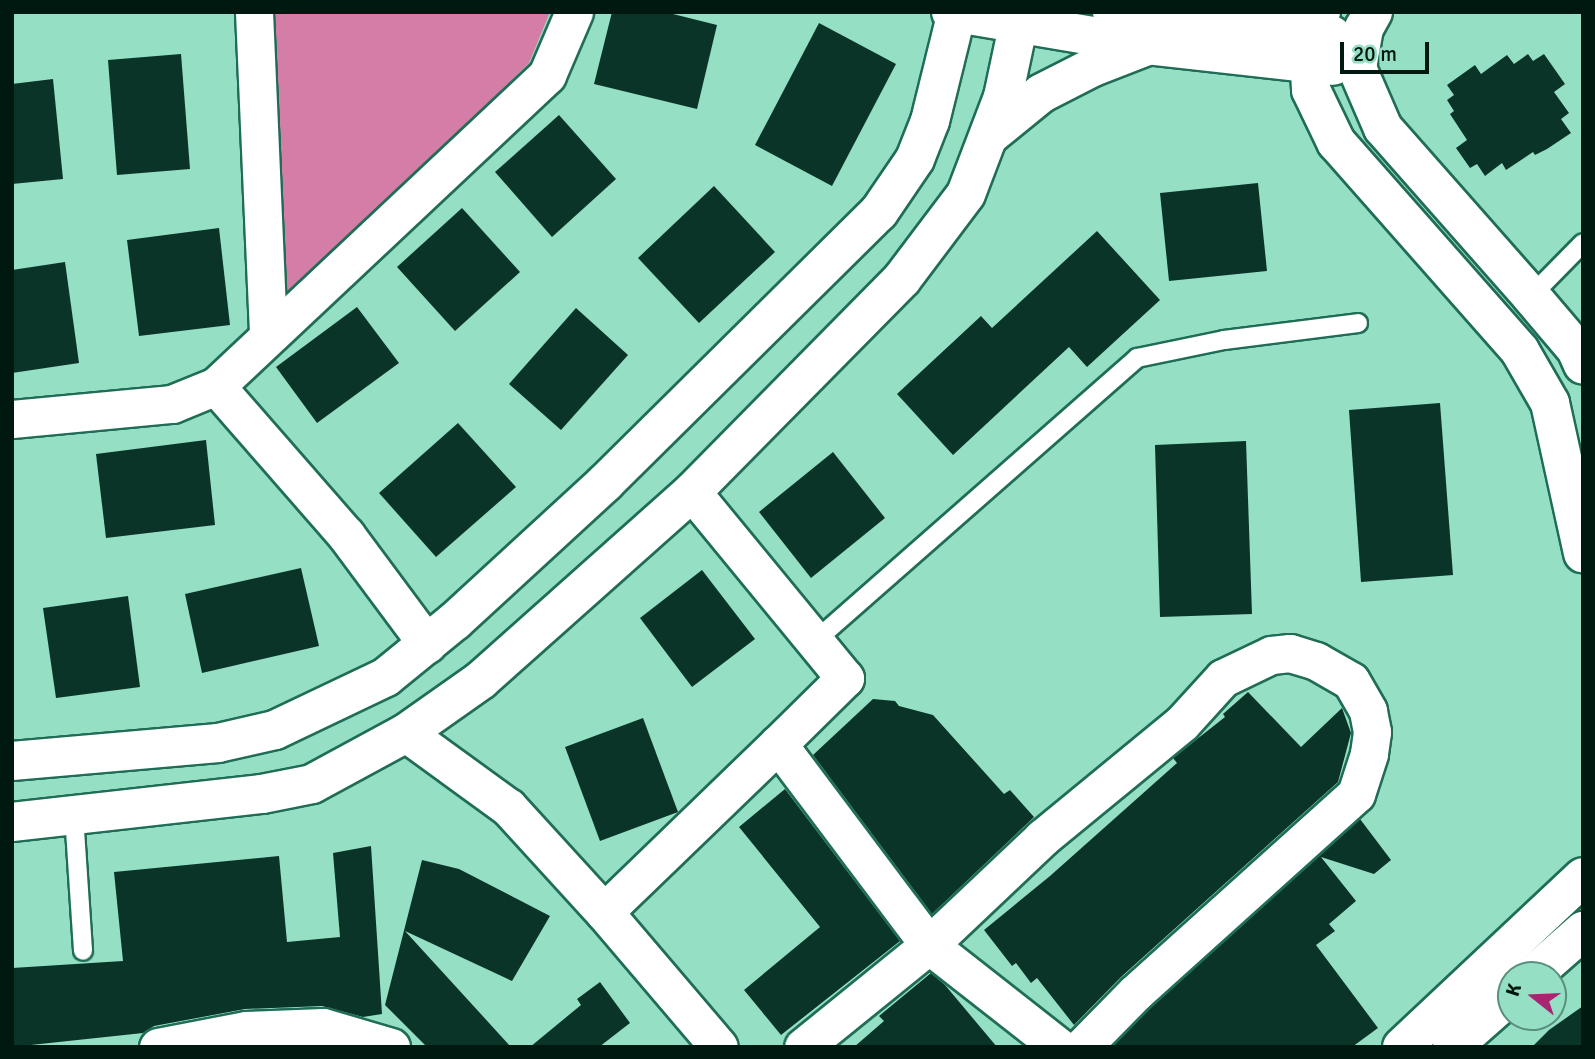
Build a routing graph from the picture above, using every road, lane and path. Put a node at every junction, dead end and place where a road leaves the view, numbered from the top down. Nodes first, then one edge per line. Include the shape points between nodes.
1 (254, 12) edge
2 (574, 12) edge
3 (955, 13) edge
4 (1019, 18) edge
5 (1128, 22) edge
6 (1313, 37) edge
7 (1364, 39) edge
8 (989, 136) junction
9 (1583, 243) edge
10 (1531, 296) junction
11 (1358, 323) dead end
12 (268, 336) junction
13 (1583, 365) edge
14 (216, 386) junction
15 (12, 419) edge
16 (692, 492) junction
17 (1583, 553) edge
18 (815, 641) junction
19 (427, 644) junction
20 (406, 733) junction
21 (778, 744) junction
22 (12, 761) edge
23 (74, 815) junction
24 (12, 822) edge
25 (1583, 877) edge
26 (604, 912) junction
27 (1583, 931) edge
28 (929, 945) junction
29 (83, 951) dead end
30 (1549, 961) edge
31 (1497, 1007) edge
32 (158, 1047) edge
33 (391, 1047) edge
34 (719, 1047) edge
35 (803, 1047) edge
36 (1059, 1047) edge
37 (1082, 1047) edge
38 (1402, 1047) edge
39 (1452, 1047) edge

1 - 12 street
2 - 12 street via 547,75
3 - 4 street
3 - 19 street via 930,121 915,159 879,212 606,483
4 - 5 street
4 - 8 street via 1003,97
5 - 6 street
5 - 8 street via 1093,67 1042,93
6 - 7 street
6 - 17 street via 1311,90 1336,142 1520,351 1550,403
7 - 10 street via 1383,128
8 - 16 street via 967,194 902,279
9 - 10 lane
10 - 13 street via 1576,349
11 - 18 lane via 1224,340 1137,358
12 - 14 street
14 - 15 street via 172,404
14 - 19 street via 346,535
16 - 18 street
16 - 20 street via 481,680
18 - 21 street via 845,678
19 - 22 street via 386,677 275,730 218,743
20 - 23 street via 312,784
20 - 26 street via 508,807
21 - 26 street
21 - 28 street
23 - 24 street
23 - 29 lane
25 - 38 street
26 - 34 street
27 - 30 street
28 - 35 street
28 - 36 street
28 - 37 street via 1042,838 1182,723 1223,678 1271,654 1290,653 1317,661 1351,681 1368,711 1372,732 1356,794 1135,993
31 - 39 street
32 - 33 street via 246,1030 324,1027

